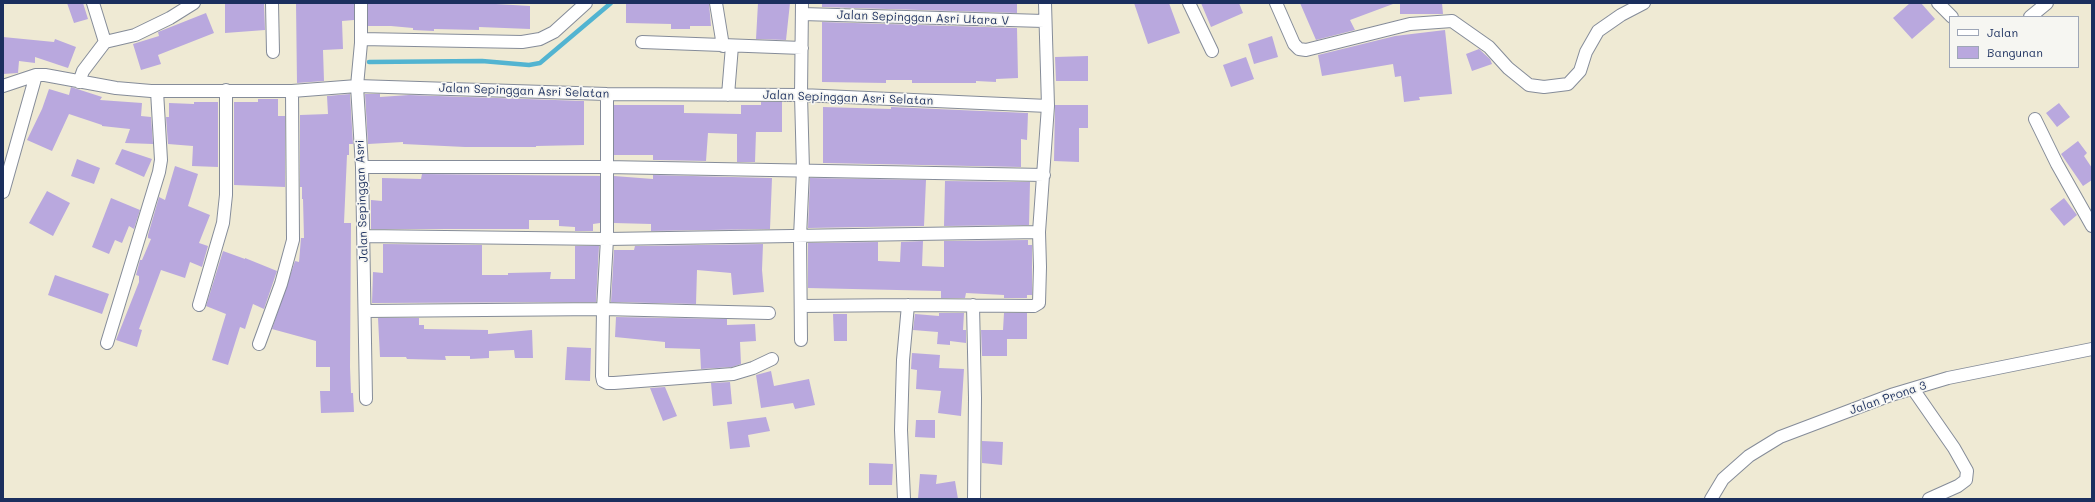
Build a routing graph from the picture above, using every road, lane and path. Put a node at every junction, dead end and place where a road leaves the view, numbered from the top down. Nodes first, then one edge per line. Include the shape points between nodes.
1 (93, 3) edge
2 (194, 3) edge
3 (272, 3) edge
4 (361, 3) edge
5 (586, 3) edge
6 (716, 3) edge
7 (1045, 3) edge
8 (1188, 3) edge
9 (1276, 3) edge
10 (1644, 3) edge
11 (1938, 3) edge
12 (2047, 3) edge
13 (802, 9) edge
14 (1951, 16) edge
15 (2031, 16) edge
16 (1044, 21) junction
17 (361, 41) junction
18 (642, 42) dead end
19 (104, 44) junction
20 (727, 46) junction
21 (802, 48) junction
22 (1212, 51) dead end
23 (273, 52) dead end
24 (36, 75) junction
25 (81, 76) junction
26 (357, 82) junction
27 (3, 86) edge
28 (226, 90) junction
29 (292, 90) junction
30 (157, 91) junction
31 (607, 94) junction
32 (728, 95) junction
33 (801, 95) junction
34 (1048, 106) junction
35 (2036, 118) dead end
36 (362, 167) junction
37 (606, 168) junction
38 (803, 170) junction
39 (1044, 175) junction
40 (3, 192) edge
41 (2092, 226) edge
42 (1038, 232) junction
43 (364, 236) junction
44 (800, 237) junction
45 (607, 239) junction
46 (199, 305) dead end
47 (908, 305) junction
48 (801, 306) junction
49 (973, 306) junction
50 (603, 309) junction
51 (365, 311) junction
52 (769, 313) dead end
53 (801, 340) dead end
54 (107, 343) dead end
55 (259, 344) dead end
56 (2092, 349) edge
57 (772, 359) dead end
58 (1913, 389) junction
59 (366, 399) dead end
60 (904, 499) edge
61 (974, 499) edge
62 (1711, 499) edge
63 (1929, 499) edge

1 - 19 street
2 - 19 street via 135,35
3 - 23 street
4 - 17 street, Jalan Sepinggan Asri
5 - 17 street via 554,32 534,40
6 - 20 street
7 - 16 street
8 - 22 street
9 - 10 street via 1294,44 1299,49 1306,50 1410,24 1452,20 1489,47 1508,68 1529,85 1544,87 1568,84 1580,71 1586,52 1598,31 1620,15
11 - 14 street
12 - 15 street
13 - 16 street, Jalan Sepinggan Asri Utara V
13 - 21 street
16 - 34 street
17 - 26 street, Jalan Sepinggan Asri
18 - 20 street
19 - 25 street
20 - 21 street
20 - 32 street
21 - 33 street
24 - 25 street, Jalan Sepinggan Asri Selatan
24 - 27 street, Jalan Sepinggan Asri Selatan
24 - 40 street
25 - 30 street, Jalan Sepinggan Asri Selatan via 116,88
26 - 29 street, Jalan Sepinggan Asri Selatan
26 - 31 street, Jalan Sepinggan Asri Selatan
26 - 36 street, Jalan Sepinggan Asri
28 - 29 street, Jalan Sepinggan Asri Selatan
28 - 30 street, Jalan Sepinggan Asri Selatan
28 - 46 street via 226,195 223,223
29 - 55 street via 293,240
30 - 54 street via 161,160 159,172
31 - 32 street, Jalan Sepinggan Asri Selatan
31 - 37 street
32 - 33 street, Jalan Sepinggan Asri Selatan
33 - 34 street, Jalan Sepinggan Asri Selatan
33 - 38 street
34 - 39 street
35 - 41 street via 2057,164
36 - 37 street
36 - 43 street, Jalan Sepinggan Asri
37 - 38 street
37 - 45 street
38 - 39 street
38 - 44 street
39 - 42 street
42 - 44 street
42 - 49 street via 1039,303 1034,306
43 - 45 street
43 - 51 street, Jalan Sepinggan Asri
44 - 45 street
44 - 48 street
45 - 50 street
47 - 48 street
47 - 49 street
47 - 60 street via 901,430
48 - 53 street
49 - 61 street
50 - 51 street
50 - 52 street
50 - 57 street via 602,376 603,381 607,383 733,374
51 - 59 street, Jalan Sepinggan Asri
56 - 58 street, Jalan Prona 3 via 1948,378
58 - 62 street, Jalan Prona 3 via 1780,437 1749,456 1723,479
58 - 63 street via 1967,471 1966,480 1958,486

